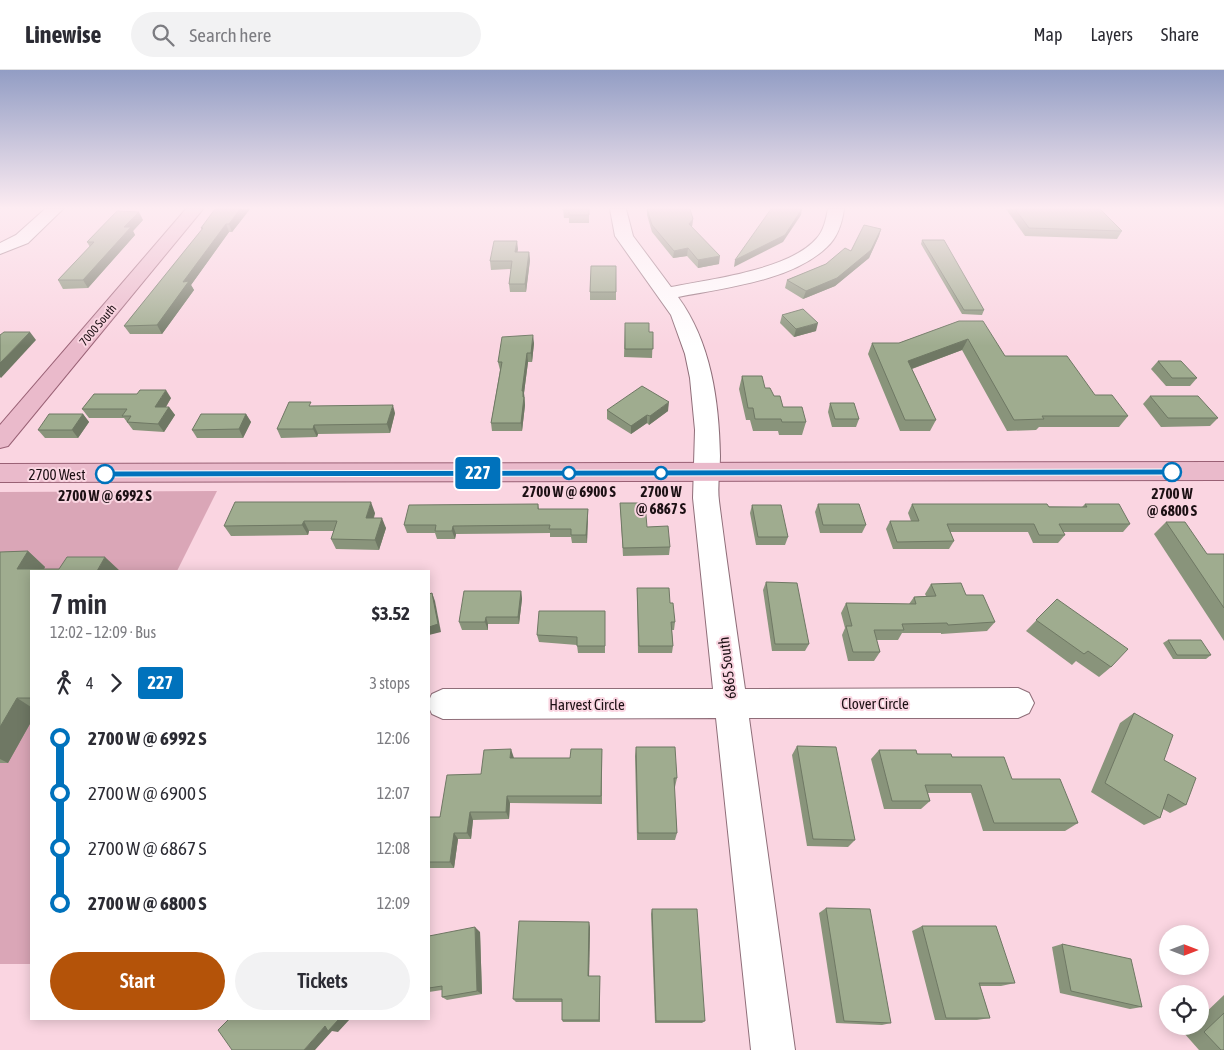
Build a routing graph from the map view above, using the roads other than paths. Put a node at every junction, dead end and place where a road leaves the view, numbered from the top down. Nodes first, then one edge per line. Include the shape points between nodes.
1 (156, 255) edge
2 (636, 255) edge
3 (805, 255) edge
4 (666, 294) junction
5 (0, 440) edge
6 (1224, 471) edge
7 (0, 473) edge
8 (708, 473) junction
9 (1018, 703) dead end
10 (443, 704) dead end
11 (731, 704) junction
12 (773, 1050) edge

1 - 5 main road, 7000 South
2 - 4 street, 6865 South
3 - 4 street via 790,264 746,277
4 - 8 street, 6865 South via 689,330 694,348 709,443
6 - 8 main road, 2700 West
7 - 8 main road, 2700 West
8 - 11 street, 6865 South via 706,498
9 - 11 street, Clover Circle
10 - 11 street, Harvest Circle
11 - 12 street, 6865 South

